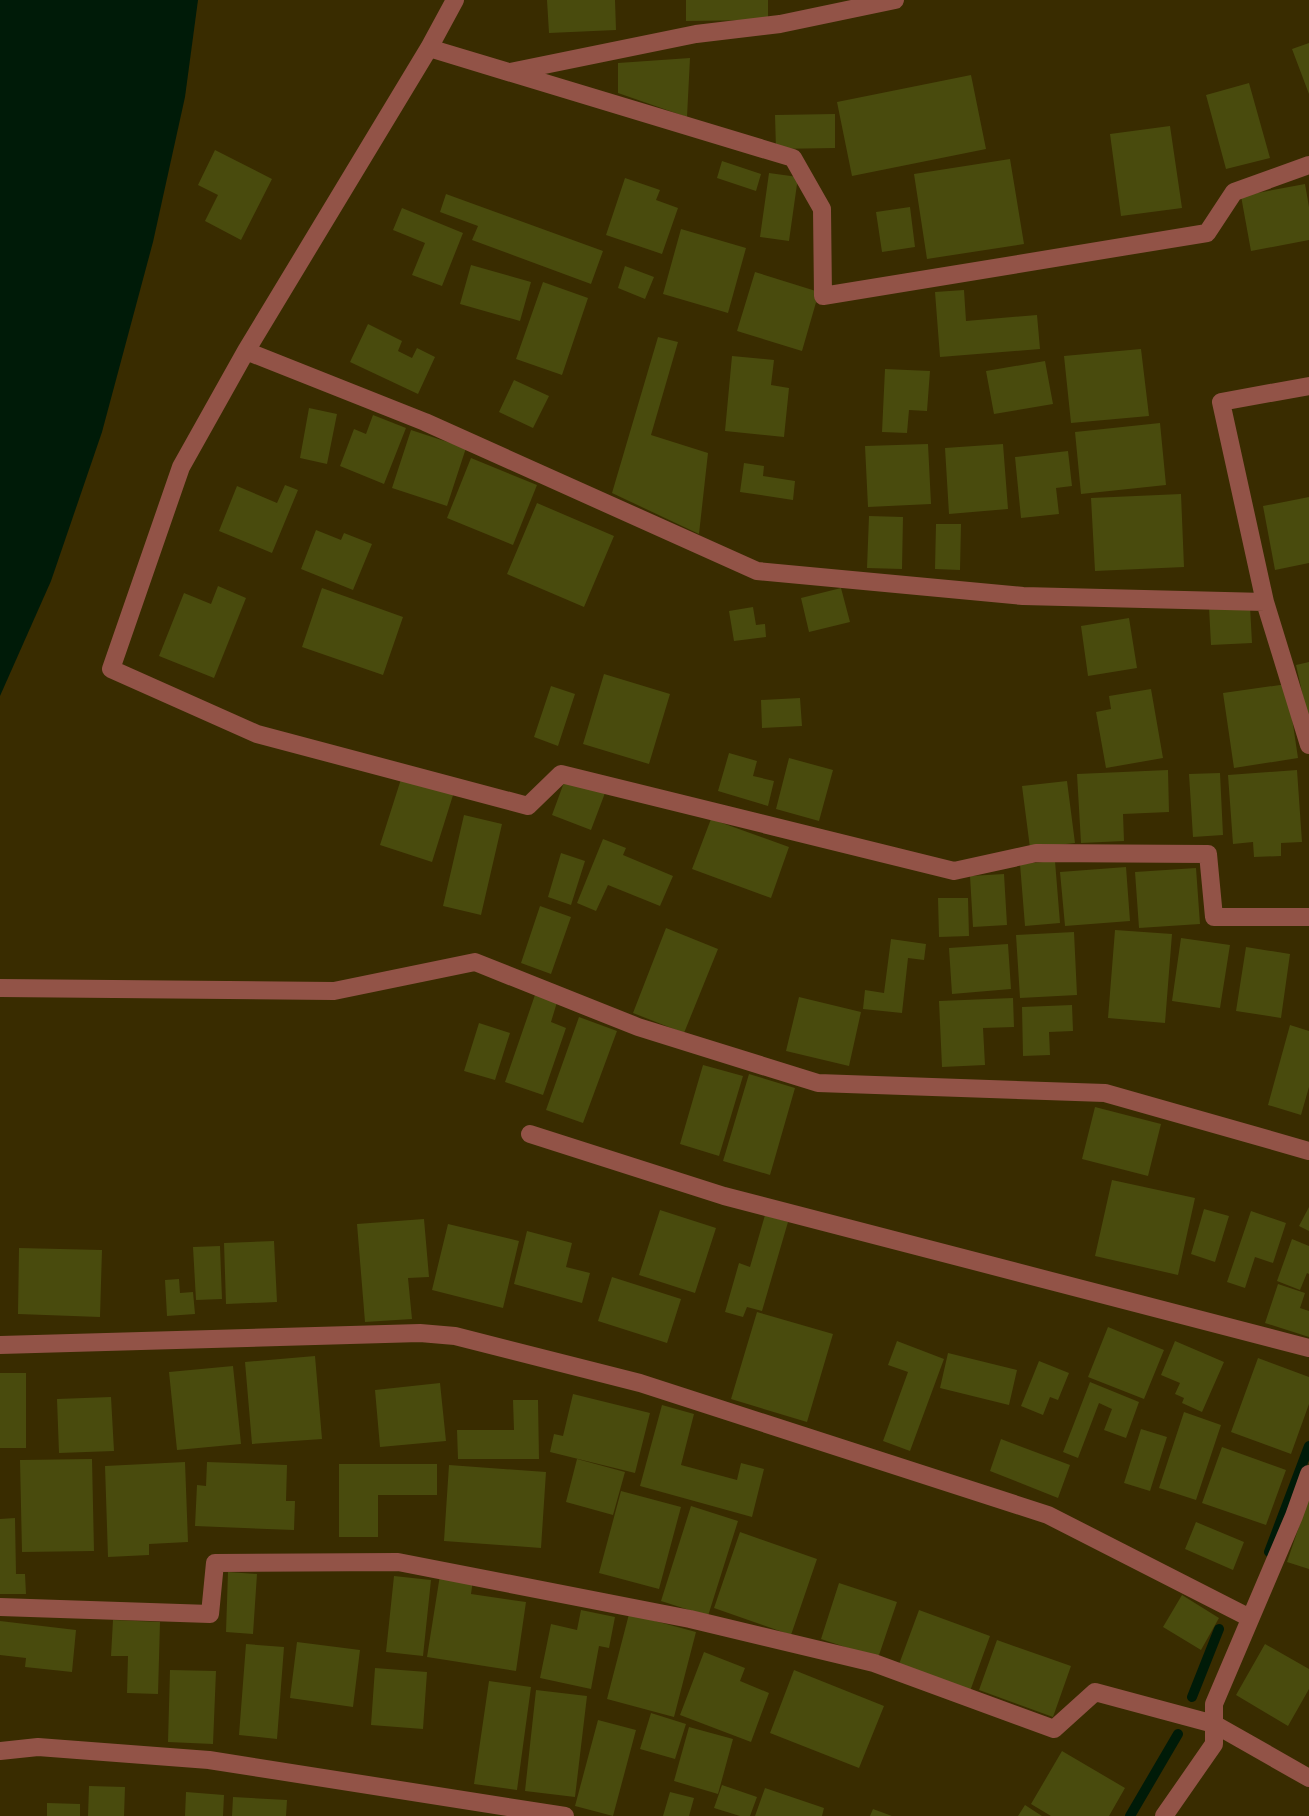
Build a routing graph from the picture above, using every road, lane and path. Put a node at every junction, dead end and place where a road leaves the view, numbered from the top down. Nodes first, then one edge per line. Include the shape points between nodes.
1 (455, 0) edge
2 (895, 0) edge
3 (429, 48) junction
4 (507, 73) junction
5 (1309, 165) edge
6 (246, 351) junction
7 (1309, 386) edge
8 (1265, 602) junction
9 (1309, 744) edge
10 (1309, 917) edge
11 (0, 988) edge
12 (530, 1134) dead end
13 (1309, 1151) edge
14 (0, 1345) edge
15 (1309, 1348) edge
16 (1309, 1474) edge
17 (0, 1607) edge
18 (1250, 1618) junction
19 (1214, 1724) junction
20 (0, 1751) edge
21 (1309, 1778) edge
22 (565, 1816) edge
23 (1164, 1816) edge

1 - 3 street
2 - 4 street
3 - 4 street
3 - 6 street
4 - 5 street via 793,158 822,209 823,296 1207,233 1234,192
6 - 8 street via 425,422 757,571 1023,596
6 - 10 street via 181,467 111,669 257,734 528,806 561,774 954,871 1036,853 1208,853 1214,916
7 - 8 street via 1221,402
8 - 9 street
11 - 13 street via 334,991 475,962 638,1027 818,1083 1105,1093
12 - 15 street via 724,1196
14 - 18 street via 420,1333 454,1336 640,1383 1048,1515
16 - 18 street
17 - 19 street via 210,1614 215,1563 398,1562 691,1619 874,1663 1054,1729 1095,1692
18 - 19 street via 1214,1704
19 - 21 street
19 - 23 street via 1213,1744
20 - 22 street via 38,1747 209,1760

